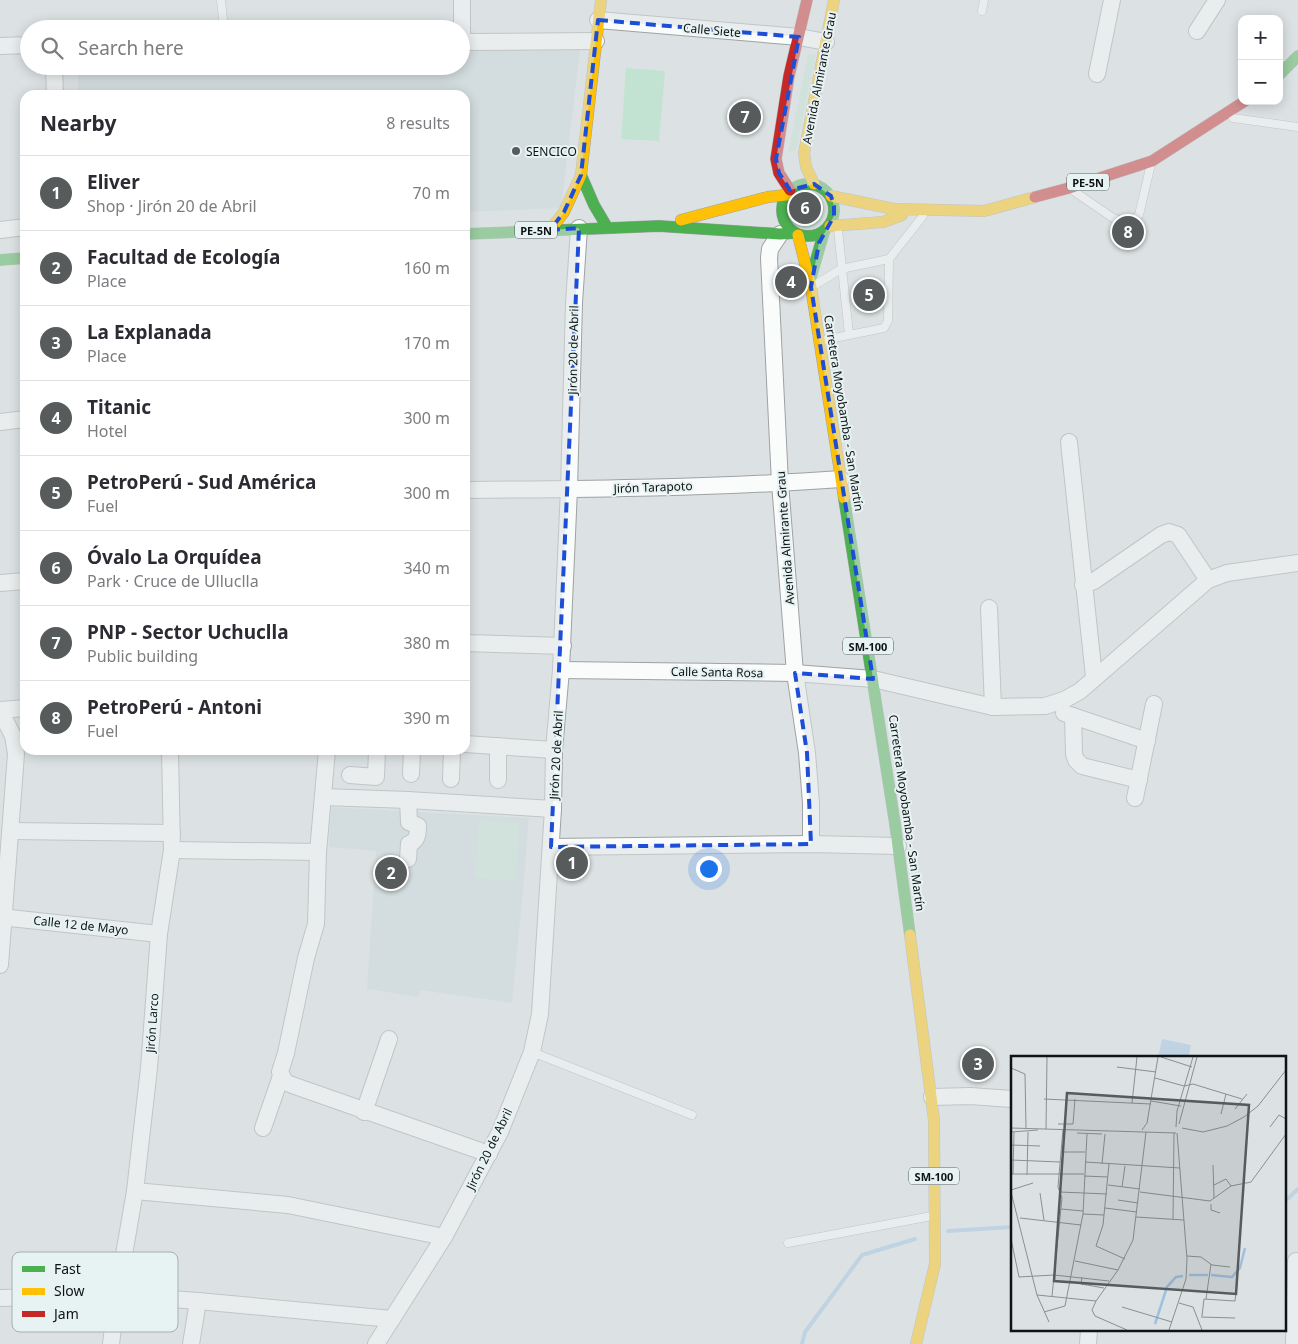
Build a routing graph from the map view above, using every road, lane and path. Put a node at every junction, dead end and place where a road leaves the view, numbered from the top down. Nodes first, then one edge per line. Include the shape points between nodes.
1 (221, 0) edge
2 (462, 0) edge
3 (600, 0) edge
4 (807, 0) edge
5 (834, 0) edge
6 (984, 0) edge
7 (1112, 0) edge
8 (1217, 0) edge
9 (982, 11) dead end
10 (223, 20) edge
11 (462, 20) edge
12 (598, 20) junction
13 (1197, 31) dead end
14 (799, 37) junction
15 (596, 41) junction
16 (470, 42) edge
17 (826, 42) junction
18 (20, 45) edge
19 (0, 46) edge
20 (1298, 56) edge
21 (1283, 71) edge
22 (1097, 74) dead end
23 (54, 75) edge
24 (55, 90) edge
25 (1239, 105) edge
26 (1222, 116) junction
27 (1298, 127) edge
28 (1152, 161) junction
29 (581, 175) junction
30 (814, 184) junction
31 (1069, 188) junction
32 (788, 193) junction
33 (831, 196) junction
34 (921, 210) junction
35 (1134, 219) dead end
36 (1120, 220) dead end
37 (659, 226) junction
38 (607, 227) junction
39 (20, 228) edge
40 (579, 228) junction
41 (830, 228) junction
42 (0, 230) edge
43 (550, 230) junction
44 (470, 234) edge
45 (791, 234) junction
46 (20, 258) edge
47 (889, 259) junction
48 (0, 260) edge
49 (841, 269) junction
50 (811, 287) junction
51 (849, 334) junction
52 (819, 341) junction
53 (20, 420) edge
54 (0, 422) edge
55 (1069, 442) dead end
56 (841, 478) junction
57 (780, 483) junction
58 (569, 489) junction
59 (470, 490) edge
60 (1298, 563) edge
61 (1208, 580) junction
62 (20, 581) edge
63 (0, 583) edge
64 (1083, 585) junction
65 (990, 608) dead end
66 (470, 643) edge
67 (562, 646) junction
68 (561, 670) junction
69 (795, 673) junction
70 (1094, 676) junction
71 (873, 679) junction
72 (1154, 704) dead end
73 (1045, 706) junction
74 (993, 707) junction
75 (20, 708) edge
76 (0, 710) edge
77 (1072, 716) junction
78 (1147, 741) junction
79 (470, 745) edge
80 (498, 749) junction
81 (470, 750) edge
82 (554, 750) junction
83 (170, 755) edge
84 (327, 755) edge
85 (377, 755) edge
86 (412, 755) edge
87 (452, 755) edge
88 (522, 757) dead end
89 (410, 774) dead end
90 (350, 775) dead end
91 (451, 779) dead end
92 (498, 780) dead end
93 (1139, 780) junction
94 (324, 797) junction
95 (1135, 798) dead end
96 (408, 800) junction
97 (553, 809) junction
98 (11, 831) junction
99 (172, 833) junction
100 (811, 844) junction
101 (898, 846) junction
102 (551, 847) junction
103 (172, 850) junction
104 (318, 852) junction
105 (408, 859) dead end
106 (1, 917) edge
107 (159, 934) junction
108 (0, 965) edge
109 (388, 1040) dead end
110 (532, 1052) junction
111 (281, 1076) junction
112 (932, 1097) junction
113 (1011, 1099) edge
114 (364, 1112) junction
115 (692, 1114) dead end
116 (263, 1128) dead end
117 (489, 1154) junction
118 (135, 1191) junction
119 (934, 1216) junction
120 (444, 1237) junction
121 (788, 1243) dead end
122 (124, 1252) edge
123 (1296, 1261) dead end
124 (178, 1299) edge
125 (198, 1300) junction
126 (392, 1319) junction
127 (191, 1344) edge
128 (376, 1344) edge
129 (916, 1344) edge
130 (1294, 1344) edge

1 - 10 lane
2 - 11 street
3 - 12 main road
4 - 14 main road
5 - 17 main road, Avenida Almirante Grau
6 - 9 lane
7 - 22 street
8 - 13 street
12 - 14 street, Calle Siete
12 - 15 main road
14 - 17 street, Calle Siete
14 - 32 main road via 789,76 776,159
15 - 16 street
15 - 29 main road
17 - 30 main road, Avenida Almirante Grau via 804,153
18 - 19 street
20 - 21 main road
23 - 24 street
25 - 26 main road, PE-5N
26 - 27 lane
26 - 28 main road, PE-5N
28 - 31 main road, PE-5N
28 - 35 lane via 1139,216
29 - 38 main road
29 - 43 main road via 564,212
30 - 32 main road, PE-5N via 798,186
30 - 33 main road, PE-5N
31 - 34 main road, PE-5N via 984,211
31 - 36 lane
32 - 37 main road, PE-5N
32 - 45 main road via 781,212
33 - 34 main road, PE-5N via 894,209
33 - 41 main road via 834,216
34 - 41 main road, PE-5N via 883,222
34 - 47 lane
37 - 38 main road, PE-5N
37 - 45 main road, PE-5N
38 - 40 main road, PE-5N
39 - 42 street
40 - 43 main road, PE-5N
40 - 58 street, Jirón 20 de Abril
41 - 45 main road, PE-5N via 808,237
41 - 49 lane
41 - 50 main road, Carretera Moyobamba - San Martín / SM-100 via 811,275
43 - 44 main road, PE-5N
45 - 50 main road, Carretera Moyobamba - San Martín / SM-100
45 - 57 street, Avenida Almirante Grau via 770,249 769,258
46 - 48 main road
47 - 49 lane
47 - 51 lane via 888,321 884,328
49 - 50 lane
49 - 51 lane
50 - 52 main road, Carretera Moyobamba - San Martín / SM-100
51 - 52 lane
52 - 56 main road, Carretera Moyobamba - San Martín / SM-100
53 - 54 street
55 - 64 street
56 - 57 street, Jirón Tarapoto
56 - 71 main road, Carretera Moyobamba - San Martín / SM-100
57 - 58 street, Jirón Tarapoto
57 - 69 street, Avenida Almirante Grau
58 - 59 street, Jirón Tarapoto
58 - 67 street, Jirón 20 de Abril
60 - 61 street via 1227,572
61 - 64 street via 1178,535 1169,532
61 - 70 street
62 - 63 street
64 - 70 street
65 - 74 street
66 - 67 street
67 - 68 street, Jirón 20 de Abril
68 - 69 street, Calle Santa Rosa
68 - 82 street, Jirón 20 de Abril
69 - 71 street, Calle Santa Rosa
69 - 100 street, Avenida Almirante Grau via 811,803
70 - 73 street via 1064,700
71 - 74 street, Calle Santa Rosa
71 - 101 main road, Carretera Moyobamba - San Martín / SM-100
72 - 78 street
73 - 74 street, Calle Santa Rosa
73 - 77 street
75 - 76 street
76 - 98 street via 13,736 16,754
77 - 78 street
77 - 93 street via 1072,747 1076,760 1082,766
78 - 93 street
79 - 80 street
80 - 81 street
80 - 82 street
80 - 88 street via 522,754
80 - 92 street
82 - 97 street, Jirón 20 de Abril
83 - 99 street, Jirón Larco
84 - 94 street
85 - 90 street via 376,777
86 - 89 street
87 - 91 street
93 - 95 street
94 - 96 street
94 - 104 street
96 - 97 street
96 - 105 street via 409,822 418,826 418,833 409,844
97 - 102 street, Jirón 20 de Abril
98 - 99 street
98 - 106 street
99 - 103 street, Jirón Larco
100 - 101 street
100 - 102 street
101 - 112 main road, Carretera Moyobamba - San Martín / SM-100
102 - 110 street, Jirón 20 de Abril via 540,1014
103 - 104 street
103 - 107 street, Jirón Larco
104 - 111 street via 316,924
106 - 107 street, Calle 12 de Mayo
106 - 108 street
107 - 118 street, Jirón Larco via 149,1068
109 - 114 street
110 - 115 lane
110 - 117 street, Jirón 20 de Abril
111 - 114 street via 292,1086
111 - 116 street
112 - 113 street
112 - 119 main road, Carretera Moyobamba - San Martín / SM-100
114 - 117 street
117 - 120 street, Jirón 20 de Abril
118 - 120 street via 288,1205
118 - 122 street, Jirón Larco
119 - 121 lane
119 - 129 main road, Carretera Moyobamba - San Martín / SM-100 via 935,1264
120 - 126 street, Jirón 20 de Abril
123 - 130 street
124 - 125 street
125 - 126 street
125 - 127 street
126 - 128 street, Jirón 20 de Abril

